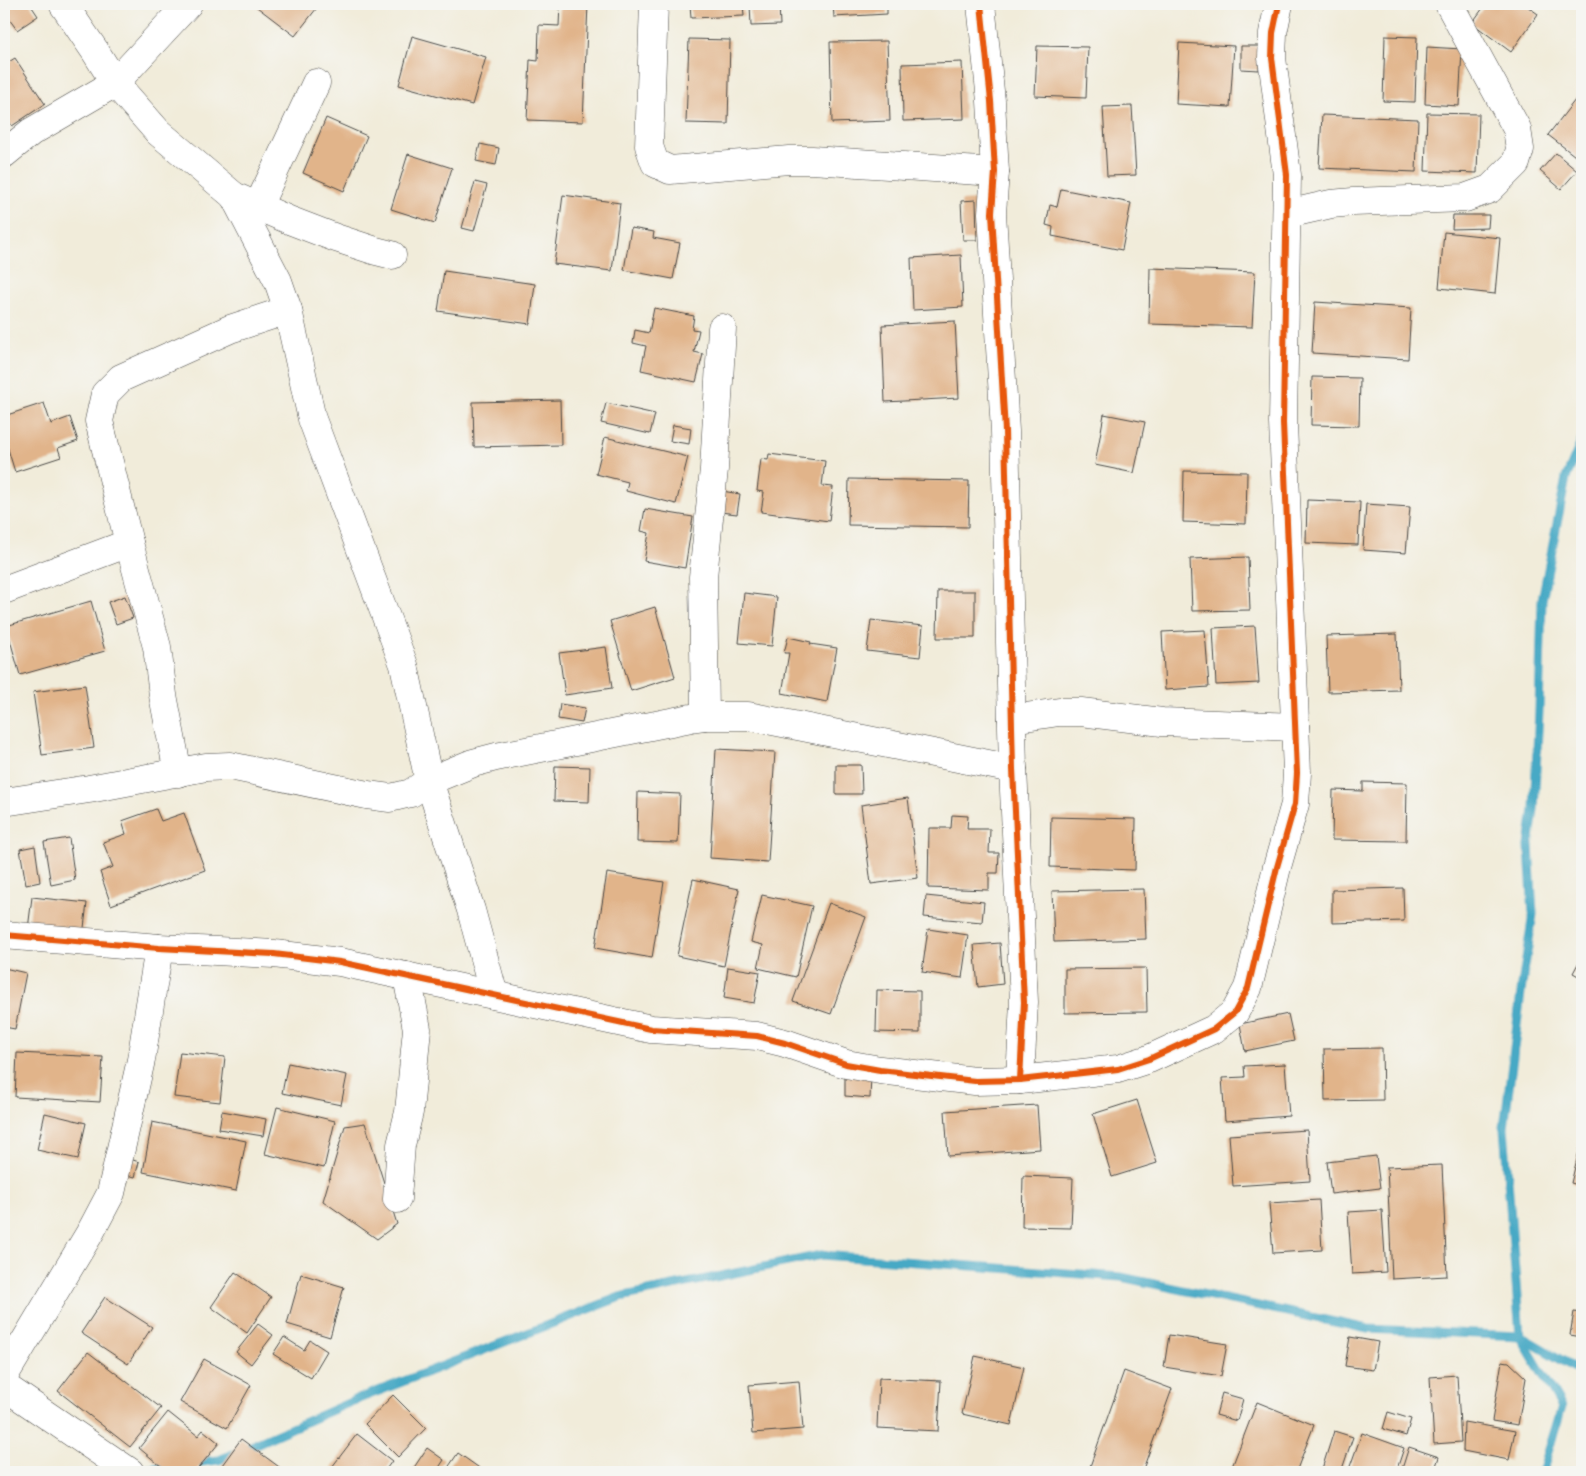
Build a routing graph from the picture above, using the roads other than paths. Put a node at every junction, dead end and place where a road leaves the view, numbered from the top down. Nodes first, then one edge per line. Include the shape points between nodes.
1 (63, 4) edge
2 (188, 4) edge
3 (654, 4) edge
4 (981, 4) edge
5 (1280, 4) edge
6 (1449, 4) edge
7 (316, 82) dead end
8 (116, 83) junction
9 (4, 154) edge
10 (995, 172) junction
11 (246, 201) junction
12 (1287, 214) junction
13 (392, 255) dead end
14 (288, 310) junction
15 (722, 328) dead end
16 (129, 543) junction
17 (4, 590) edge
18 (705, 716) junction
19 (1012, 719) junction
20 (1295, 727) junction
21 (1013, 769) junction
22 (178, 772) junction
23 (430, 781) junction
24 (4, 802) edge
25 (4, 935) edge
26 (159, 948) junction
27 (407, 976) junction
28 (494, 995) junction
29 (1020, 1080) junction
30 (397, 1199) dead end
31 (4, 1376) edge
32 (4, 1386) edge
33 (130, 1472) edge

1 - 8 street
2 - 8 street
3 - 10 street via 649,146 655,163 670,170 812,160
4 - 10 street
5 - 12 street via 1273,34 1272,58 1288,174
6 - 12 street via 1517,129 1520,149 1516,163 1490,189 1465,198 1353,202
7 - 11 street
8 - 9 street via 31,132
8 - 11 street via 158,132
10 - 19 street via 992,214 1005,431
11 - 13 street via 336,238
11 - 14 street
12 - 20 street via 1283,423
14 - 16 street via 230,329 121,378 104,394 99,421
14 - 23 street via 312,419 404,665
15 - 18 street via 714,469 703,577
16 - 17 street
16 - 22 street via 157,646
18 - 21 street via 748,716
18 - 23 street via 496,757
19 - 20 street via 1081,712 1162,722
19 - 21 street
20 - 29 street via 1295,804 1248,988 1235,1012 1214,1029 1150,1059 1118,1069
21 - 29 street via 1024,1002
22 - 23 street via 230,766 390,798 411,794
22 - 24 street
23 - 28 street
25 - 26 street
26 - 27 street via 274,954 340,962
26 - 31 street via 141,1060 111,1193
27 - 28 street
27 - 30 street via 417,1029
28 - 29 street via 651,1029 758,1036 846,1064 880,1070 975,1081
32 - 33 street

